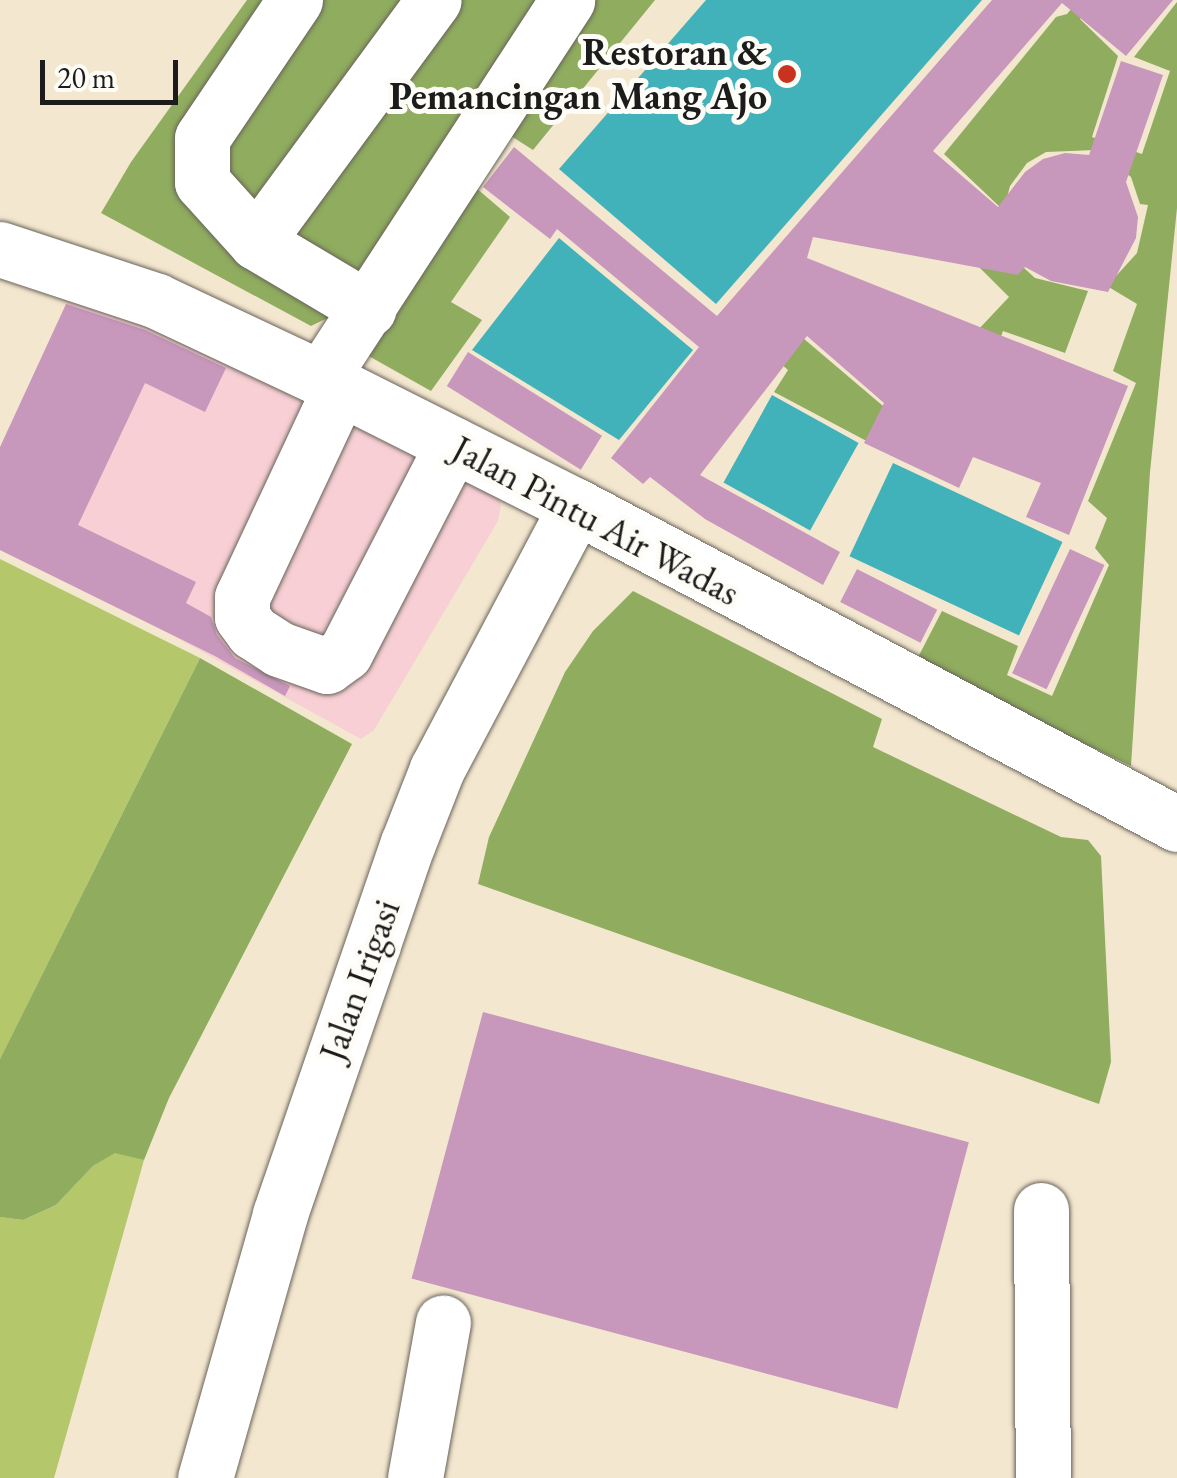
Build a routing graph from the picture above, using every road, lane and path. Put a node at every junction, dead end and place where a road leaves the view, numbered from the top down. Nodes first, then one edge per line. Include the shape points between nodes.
1 (295, 0) edge
2 (434, 0) edge
3 (568, 0) edge
4 (256, 242) junction
5 (0, 249) edge
6 (369, 309) junction
7 (330, 383) junction
8 (453, 444) junction
9 (576, 506) junction
10 (1177, 824) edge
11 (1041, 1210) dead end
12 (443, 1322) dead end
13 (205, 1478) edge
14 (415, 1478) edge
15 (1043, 1478) edge

1 - 4 main road via 202,138 202,182
2 - 4 main road
3 - 6 main road
4 - 6 main road
5 - 7 main road, Jalan Pintu Air Wadas via 157,301
6 - 7 main road
7 - 8 main road, Jalan Pintu Air Wadas
7 - 8 main road via 242,598 242,618 279,649 327,666 345,653
8 - 9 main road, Jalan Pintu Air Wadas
9 - 10 main road, Jalan Pintu Air Wadas
9 - 13 main road, Jalan Irigasi via 438,769 408,843 280,1214
11 - 15 main road
12 - 14 main road

